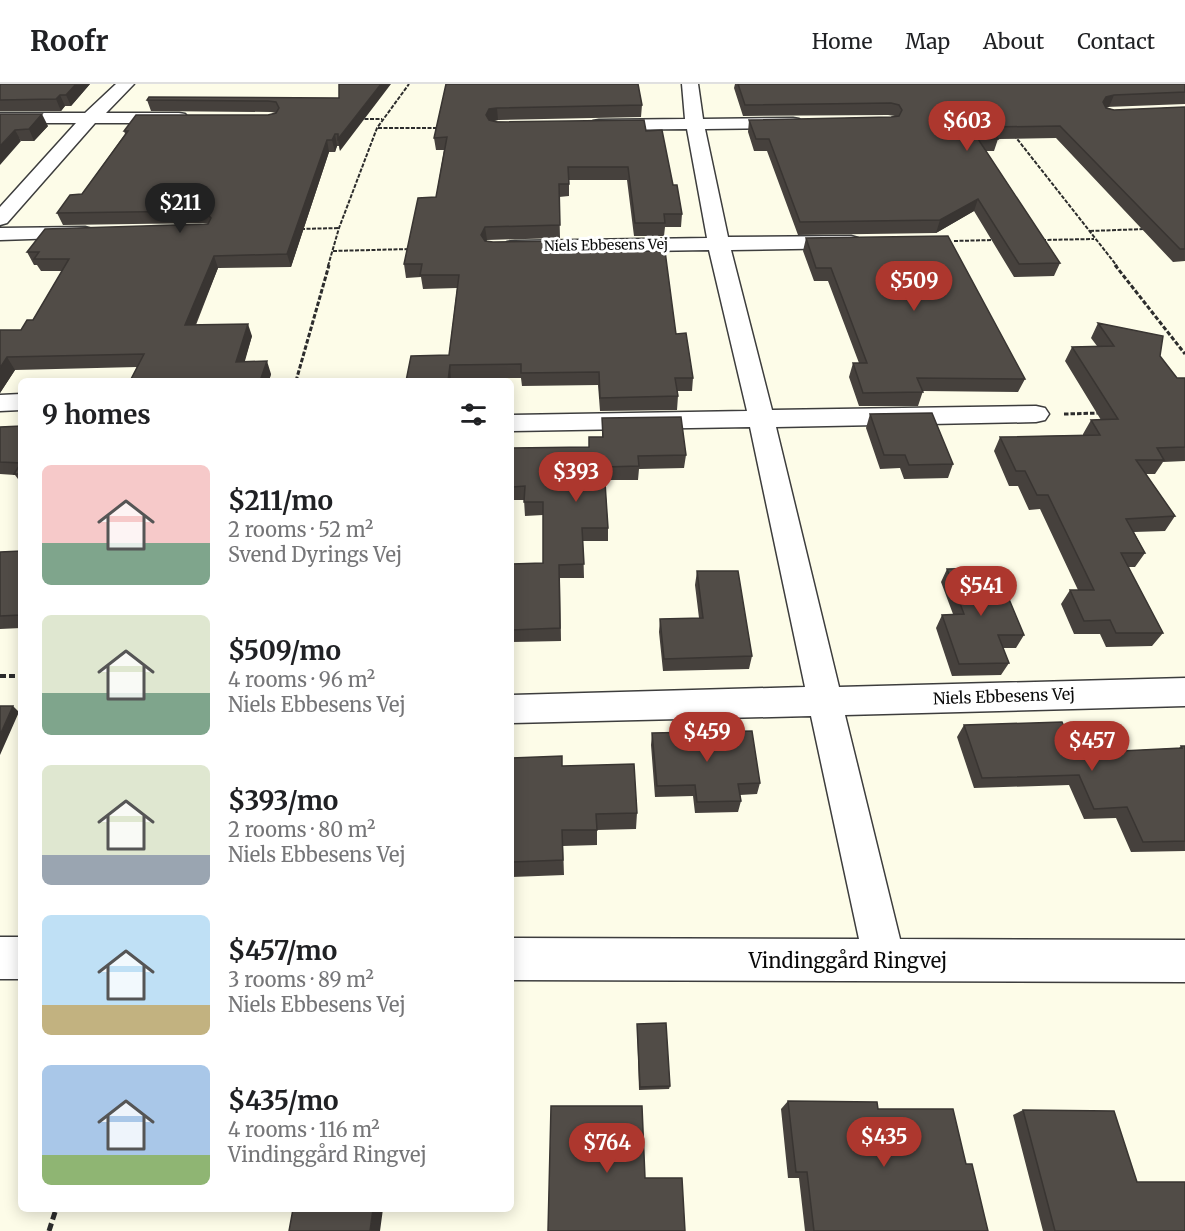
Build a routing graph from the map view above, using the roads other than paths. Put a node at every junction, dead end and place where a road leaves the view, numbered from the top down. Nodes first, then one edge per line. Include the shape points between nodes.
1 (126, 84) edge
2 (690, 84) edge
3 (91, 117) junction
4 (0, 118) edge
5 (199, 118) edge
6 (693, 123) junction
7 (808, 123) edge
8 (579, 126) edge
9 (0, 219) edge
10 (107, 232) edge
11 (0, 234) edge
12 (872, 242) edge
13 (718, 243) junction
14 (495, 247) edge
15 (18, 402) edge
16 (0, 403) edge
17 (1036, 414) road end
18 (761, 419) junction
19 (514, 423) edge
20 (1185, 692) edge
21 (824, 701) junction
22 (514, 709) edge
23 (0, 958) edge
24 (18, 958) edge
25 (514, 959) edge
26 (884, 960) junction
27 (1185, 961) edge

1 - 3 street
2 - 6 street
3 - 4 street
3 - 5 street
3 - 9 street
6 - 7 street
6 - 8 street
6 - 13 street
10 - 11 street
12 - 13 street, Niels Ebbesens Vej
13 - 14 street, Niels Ebbesens Vej
13 - 18 street
15 - 16 street
17 - 18 street
18 - 19 street
18 - 21 street
20 - 21 street, Niels Ebbesens Vej
21 - 22 street, Niels Ebbesens Vej
21 - 26 street
23 - 24 street
25 - 26 street, Vindinggård Ringvej
26 - 27 street, Vindinggård Ringvej

